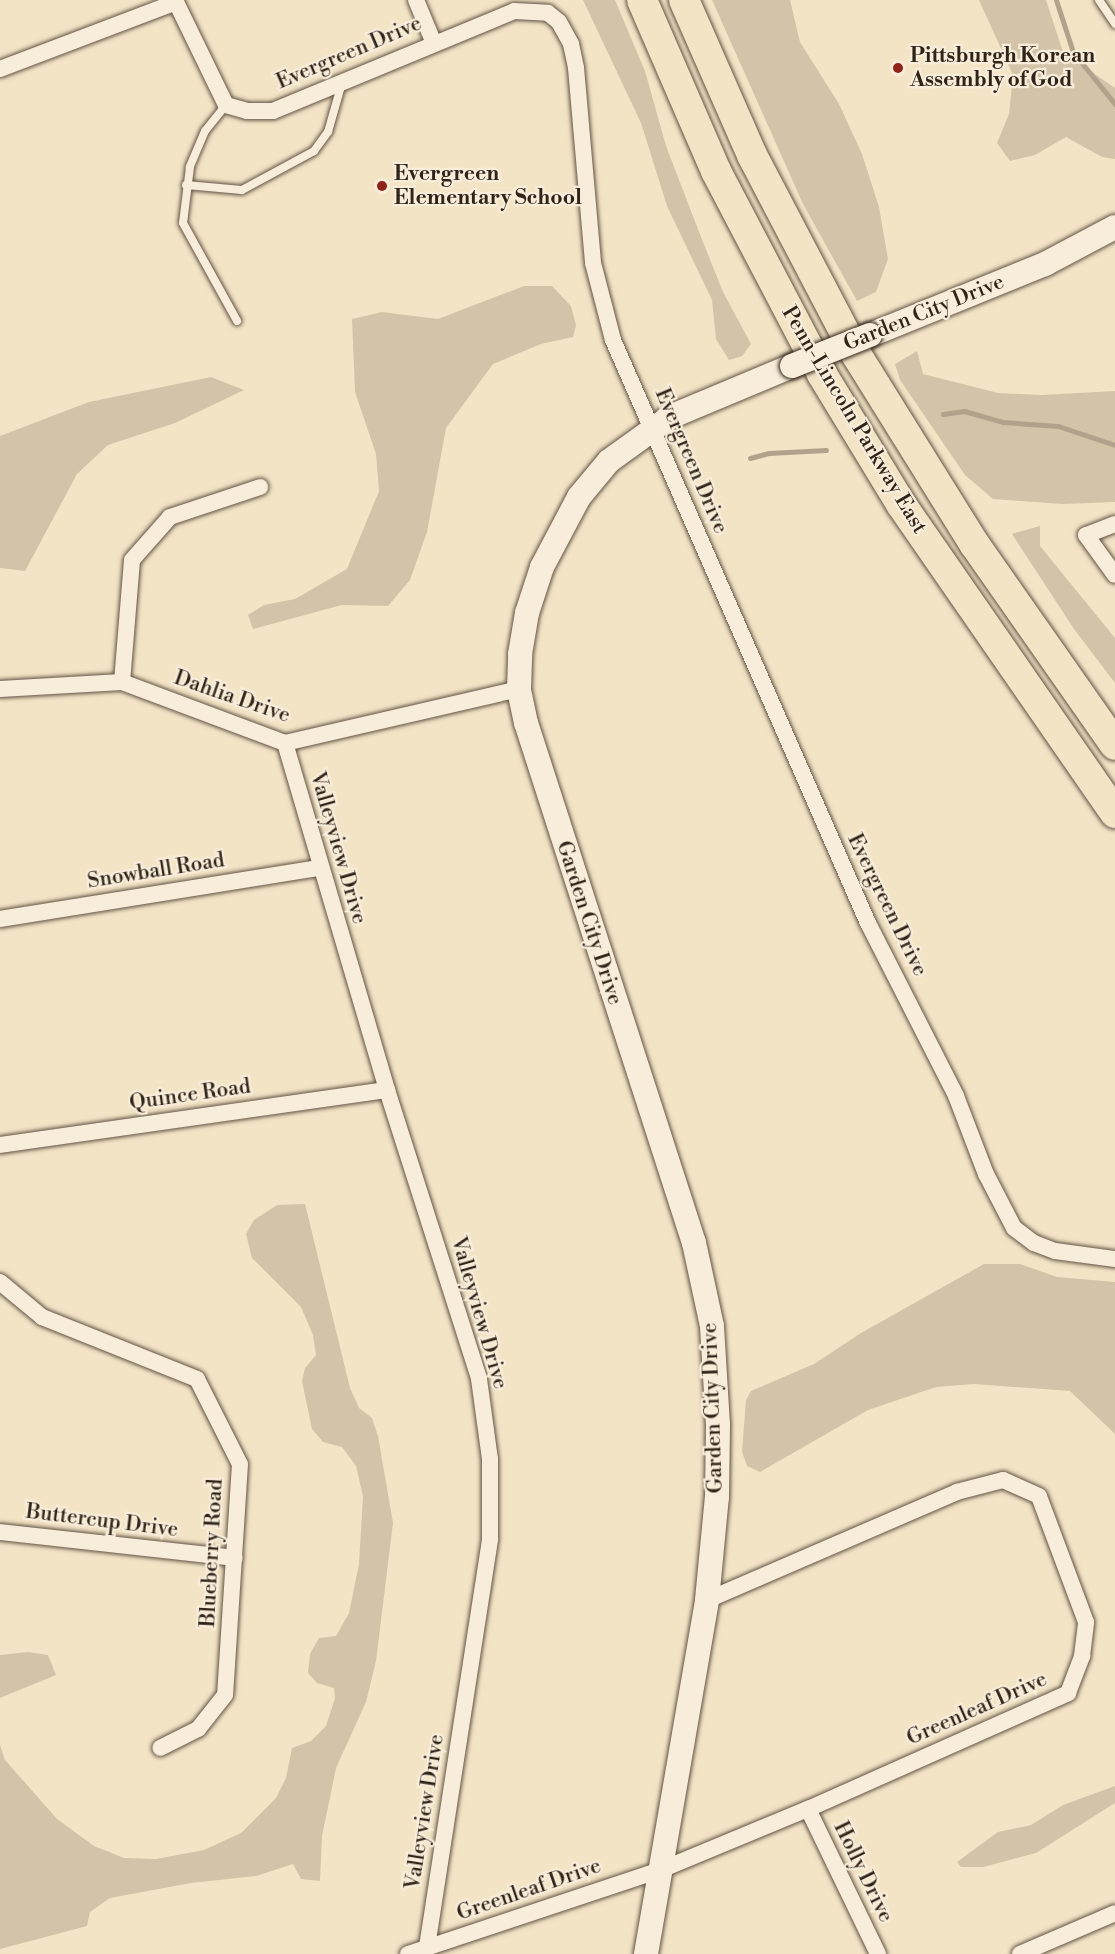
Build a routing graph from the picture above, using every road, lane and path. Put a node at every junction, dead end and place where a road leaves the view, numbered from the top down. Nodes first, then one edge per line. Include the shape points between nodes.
1 (416, 0) edge
2 (642, 0) edge
3 (684, 0) edge
4 (1098, 0) edge
5 (175, 1) edge
6 (1115, 24) edge
7 (433, 41) junction
8 (0, 69) edge
9 (343, 80) junction
10 (226, 105) junction
11 (186, 185) junction
12 (1115, 227) edge
13 (237, 321) dead end
14 (652, 427) junction
15 (261, 487) dead end
16 (1115, 525) edge
17 (1115, 575) edge
18 (122, 682) junction
19 (0, 689) edge
20 (519, 689) junction
21 (285, 743) junction
22 (1115, 745) edge
23 (1115, 813) edge
24 (319, 868) junction
25 (0, 919) edge
26 (387, 1090) junction
27 (0, 1145) edge
28 (1115, 1259) edge
29 (0, 1282) edge
30 (0, 1532) edge
31 (235, 1558) junction
32 (707, 1600) junction
33 (160, 1748) dead end
34 (808, 1809) junction
35 (658, 1870) junction
36 (1115, 1913) edge
37 (427, 1948) junction
38 (408, 1954) edge
39 (646, 1954) edge
40 (878, 1954) edge
41 (1020, 1954) edge

1 - 7 street
2 - 23 highway, Penn-Lincoln Parkway East via 721,181 822,374 931,549
3 - 22 highway, Penn-Lincoln Parkway East via 761,174 856,354 969,536
4 - 6 lane
5 - 8 street
5 - 10 street
7 - 9 street, Evergreen Drive
7 - 14 street, Evergreen Drive via 514,11 548,13 559,22 571,44 576,68 593,263 600,299
9 - 10 street, Evergreen Drive via 273,111 247,111
9 - 11 lane via 328,132 314,151 242,190
10 - 11 lane via 201,138
11 - 13 lane via 183,223
12 - 14 street, Garden City Drive, bridge via 1045,264 689,408
14 - 20 street, Garden City Drive via 609,461 579,497 561,527 527,613
14 - 28 street, Evergreen Drive via 868,923 956,1096 1000,1207 1014,1228 1034,1243 1055,1251
15 - 18 street via 170,518 132,560
16 - 17 street via 1086,535
18 - 19 street, Dahlia Drive
18 - 21 street, Dahlia Drive
20 - 21 street, Dahlia Drive
20 - 32 street, Garden City Drive via 540,770 706,1285 718,1425 717,1497
21 - 24 street, Valleyview Drive
24 - 25 street, Snowball Road
24 - 26 street, Valleyview Drive
26 - 27 street, Quince Road
26 - 37 street, Valleyview Drive via 478,1378 490,1459 490,1540
29 - 31 street, Blueberry Road via 42,1317 197,1379 240,1464
30 - 31 street, Buttercup Drive
31 - 33 street, Blueberry Road via 225,1695 198,1729
32 - 34 street, Greenleaf Drive via 957,1492 1003,1480 1039,1496 1086,1622 1082,1656 1068,1693
32 - 35 street, Garden City Drive
34 - 35 street, Greenleaf Drive
34 - 40 street, Holly Drive
35 - 37 street, Greenleaf Drive
35 - 39 street, Garden City Drive
36 - 41 street
37 - 38 street, Greenleaf Drive

